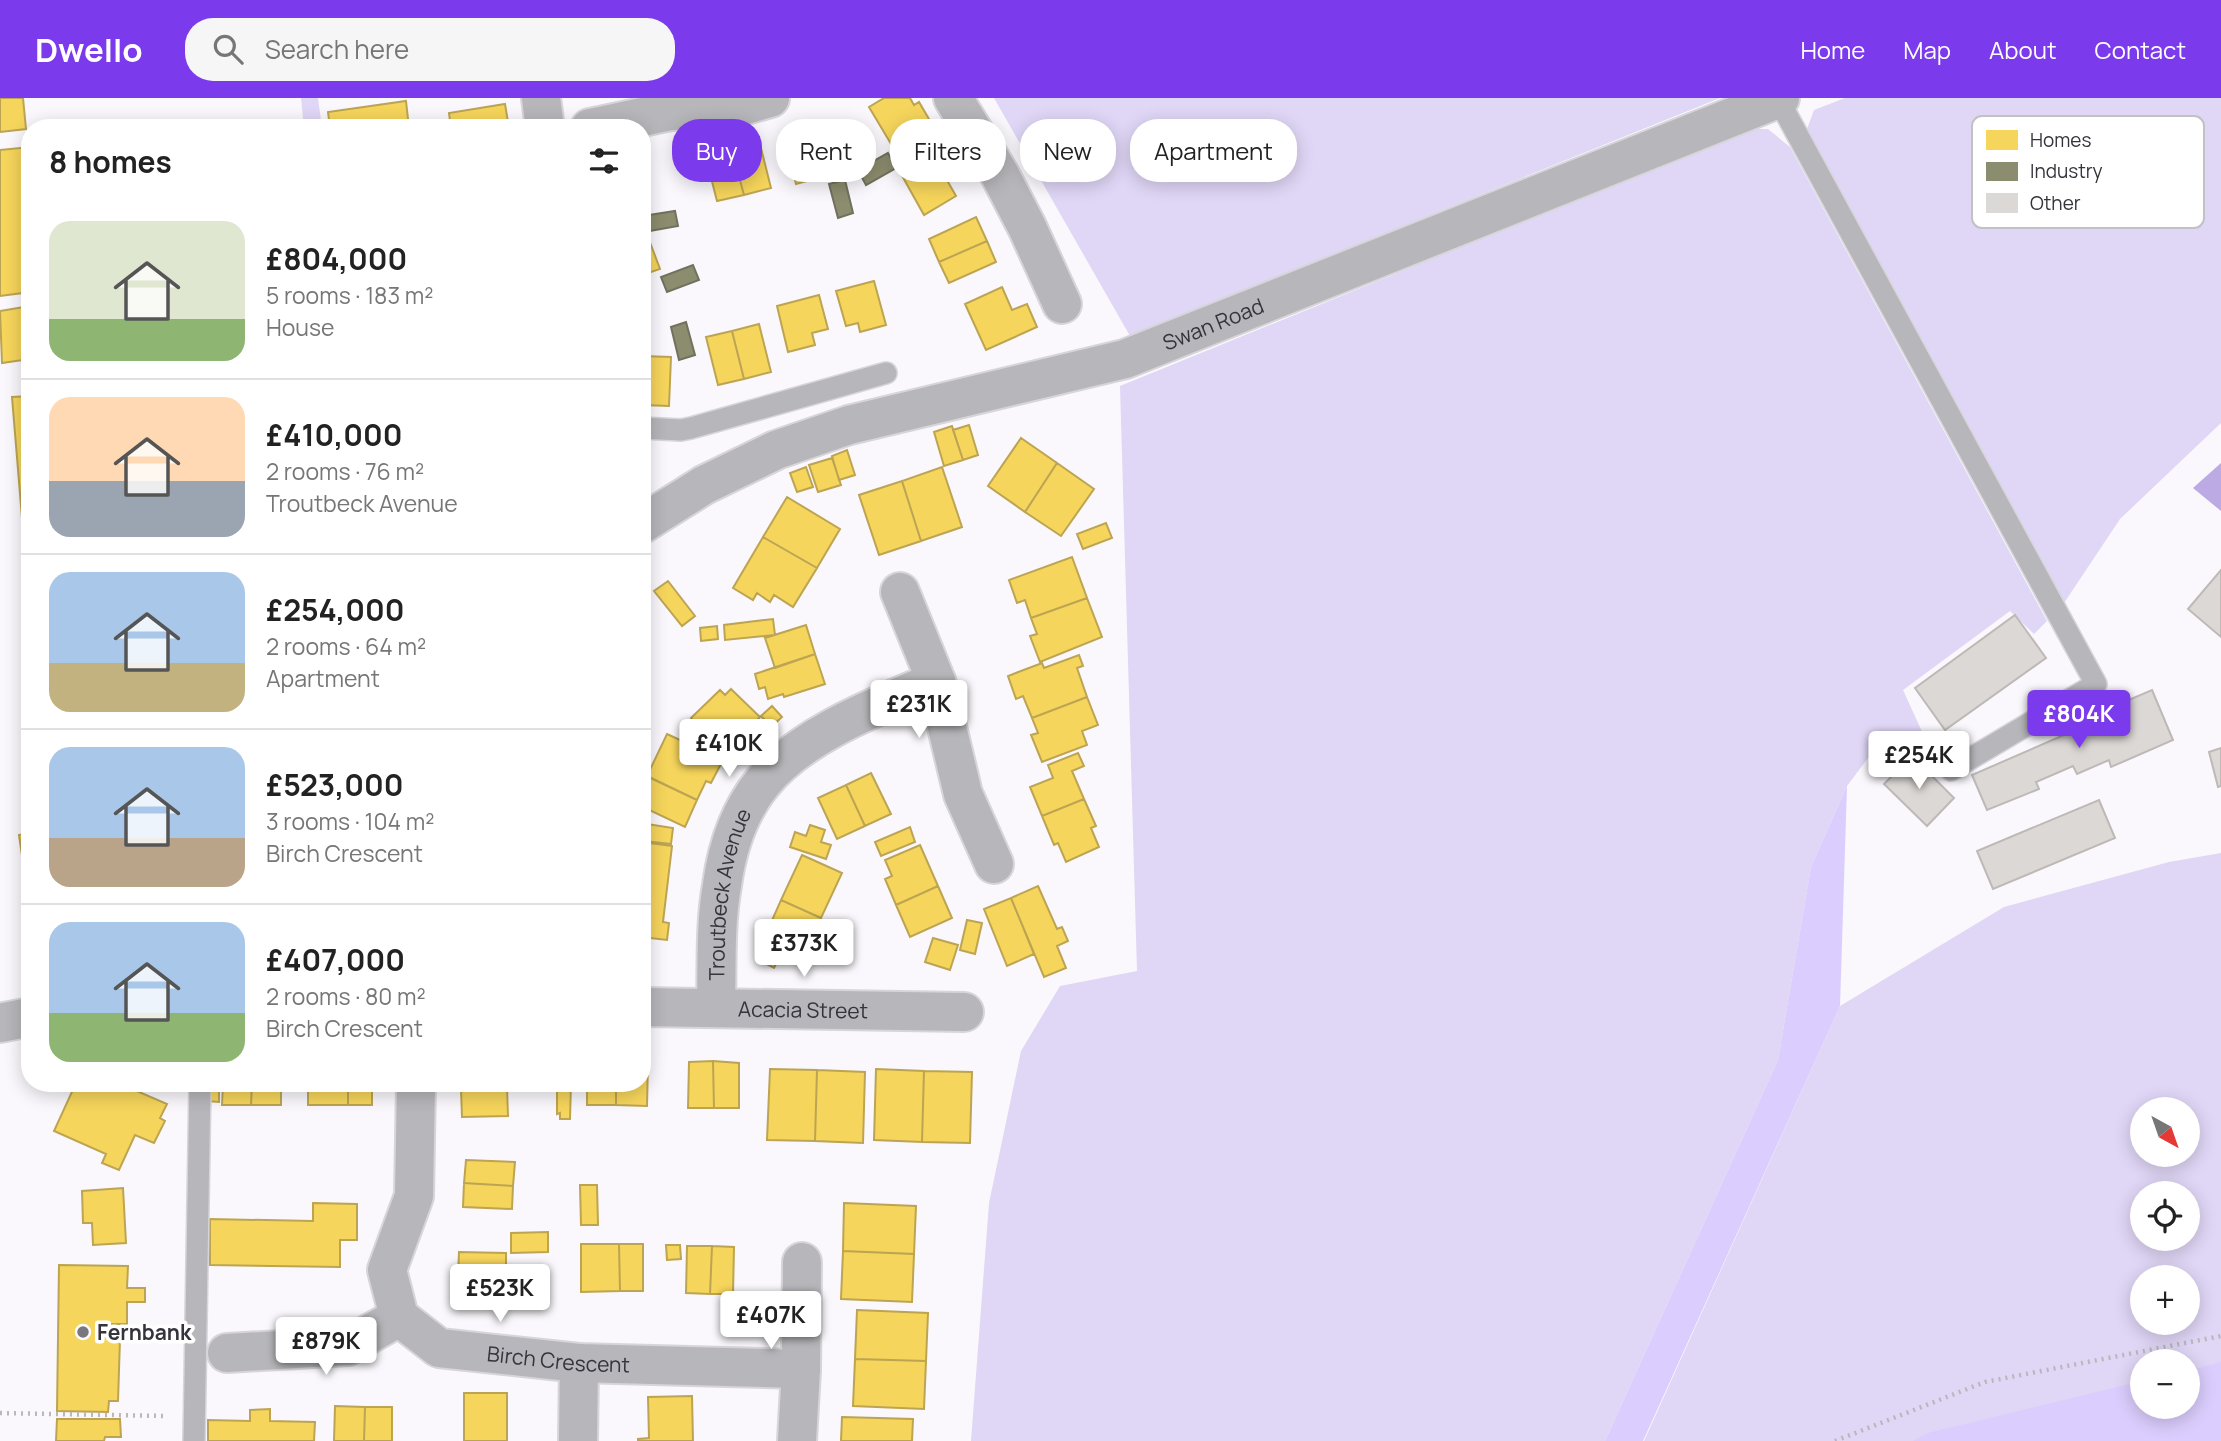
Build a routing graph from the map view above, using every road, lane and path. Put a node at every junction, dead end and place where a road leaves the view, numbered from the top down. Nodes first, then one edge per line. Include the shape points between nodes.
1 (541, 98) edge
2 (769, 98) edge
3 (953, 98) edge
4 (1779, 98) edge
5 (544, 119) edge
6 (633, 119) edge
7 (1062, 304) dead end
8 (886, 373) dead end
9 (651, 428) edge
10 (651, 518) edge
11 (900, 592) dead end
12 (936, 681) junction
13 (1951, 770) dead end
14 (994, 864) dead end
15 (651, 1007) edge
16 (716, 1007) junction
17 (964, 1012) dead end
18 (21, 1019) edge
19 (0, 1023) edge
20 (200, 1092) edge
21 (416, 1092) edge
22 (802, 1262) dead end
23 (399, 1317) junction
24 (2221, 1336) edge
25 (227, 1353) dead end
26 (579, 1363) junction
27 (801, 1369) junction
28 (0, 1413) edge
29 (195, 1416) junction
30 (194, 1441) edge
31 (578, 1441) edge
32 (797, 1441) edge
33 (1835, 1441) edge

1 - 5 street
2 - 6 street via 742,106
3 - 7 street via 1011,196
4 - 10 street, Swan Road via 1125,359 849,425 776,450 704,485
4 - 13 lane via 2096,684
8 - 9 lane via 691,428
11 - 12 street
12 - 14 street via 963,794
12 - 16 street, Troutbeck Avenue via 856,715 815,739 763,781 736,828 722,884
15 - 16 street, Acacia Street
16 - 17 street, Acacia Street
18 - 19 street
20 - 29 lane
21 - 23 street via 414,1196 387,1270
22 - 27 street
23 - 25 street via 348,1346
23 - 26 street, Birch Crescent via 439,1348
24 - 33 path via 1985,1382
26 - 27 street, Birch Crescent
26 - 31 street
27 - 32 street
28 - 29 path
29 - 30 lane

